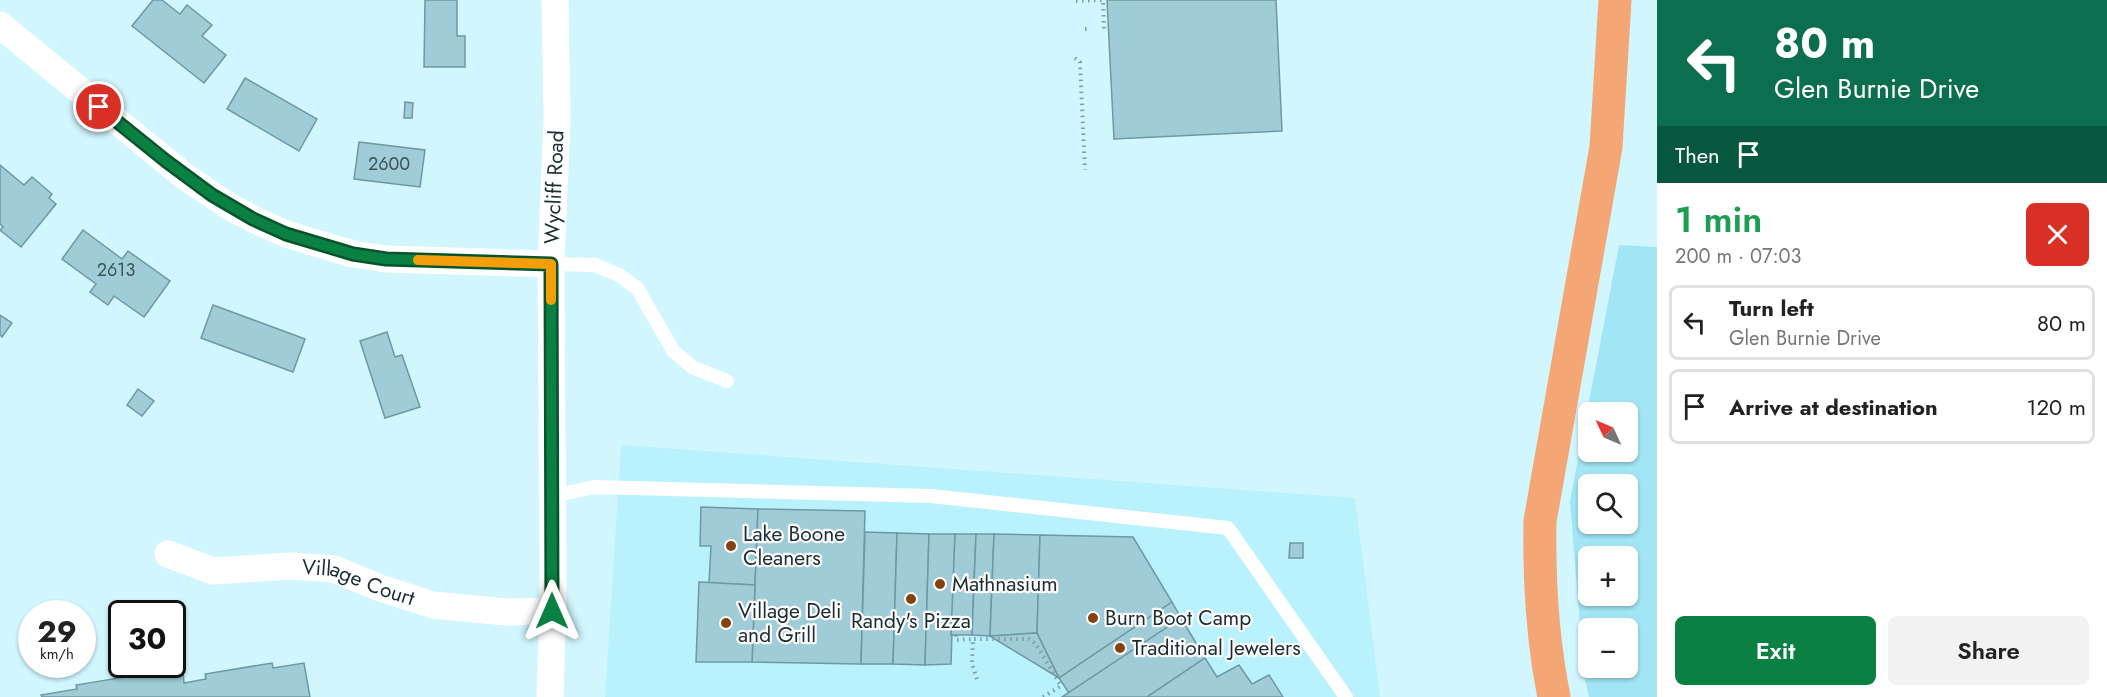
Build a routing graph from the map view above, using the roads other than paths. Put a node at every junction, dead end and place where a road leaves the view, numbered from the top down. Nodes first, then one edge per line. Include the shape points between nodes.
1 (555, 0) edge
2 (1615, 0) edge
3 (0, 25) edge
4 (551, 264) junction
5 (727, 381) dead end
6 (552, 496) junction
7 (168, 554) dead end
8 (552, 611) junction
9 (550, 697) edge
10 (1346, 697) edge
11 (1554, 697) edge

1 - 4 street, Wycliff Road via 557,119
2 - 11 highway via 1606,147 1540,520 1545,654
3 - 4 street via 183,175 227,205 286,234 353,254 386,259
4 - 5 lane via 595,265 620,275 637,288 674,352 694,368
4 - 6 street, Wycliff Road
6 - 8 street, Wycliff Road
6 - 10 lane via 594,487 931,496 1228,528
7 - 8 street, Village Court via 213,572 291,566 334,569 433,605 507,612
8 - 9 street, Wycliff Road

